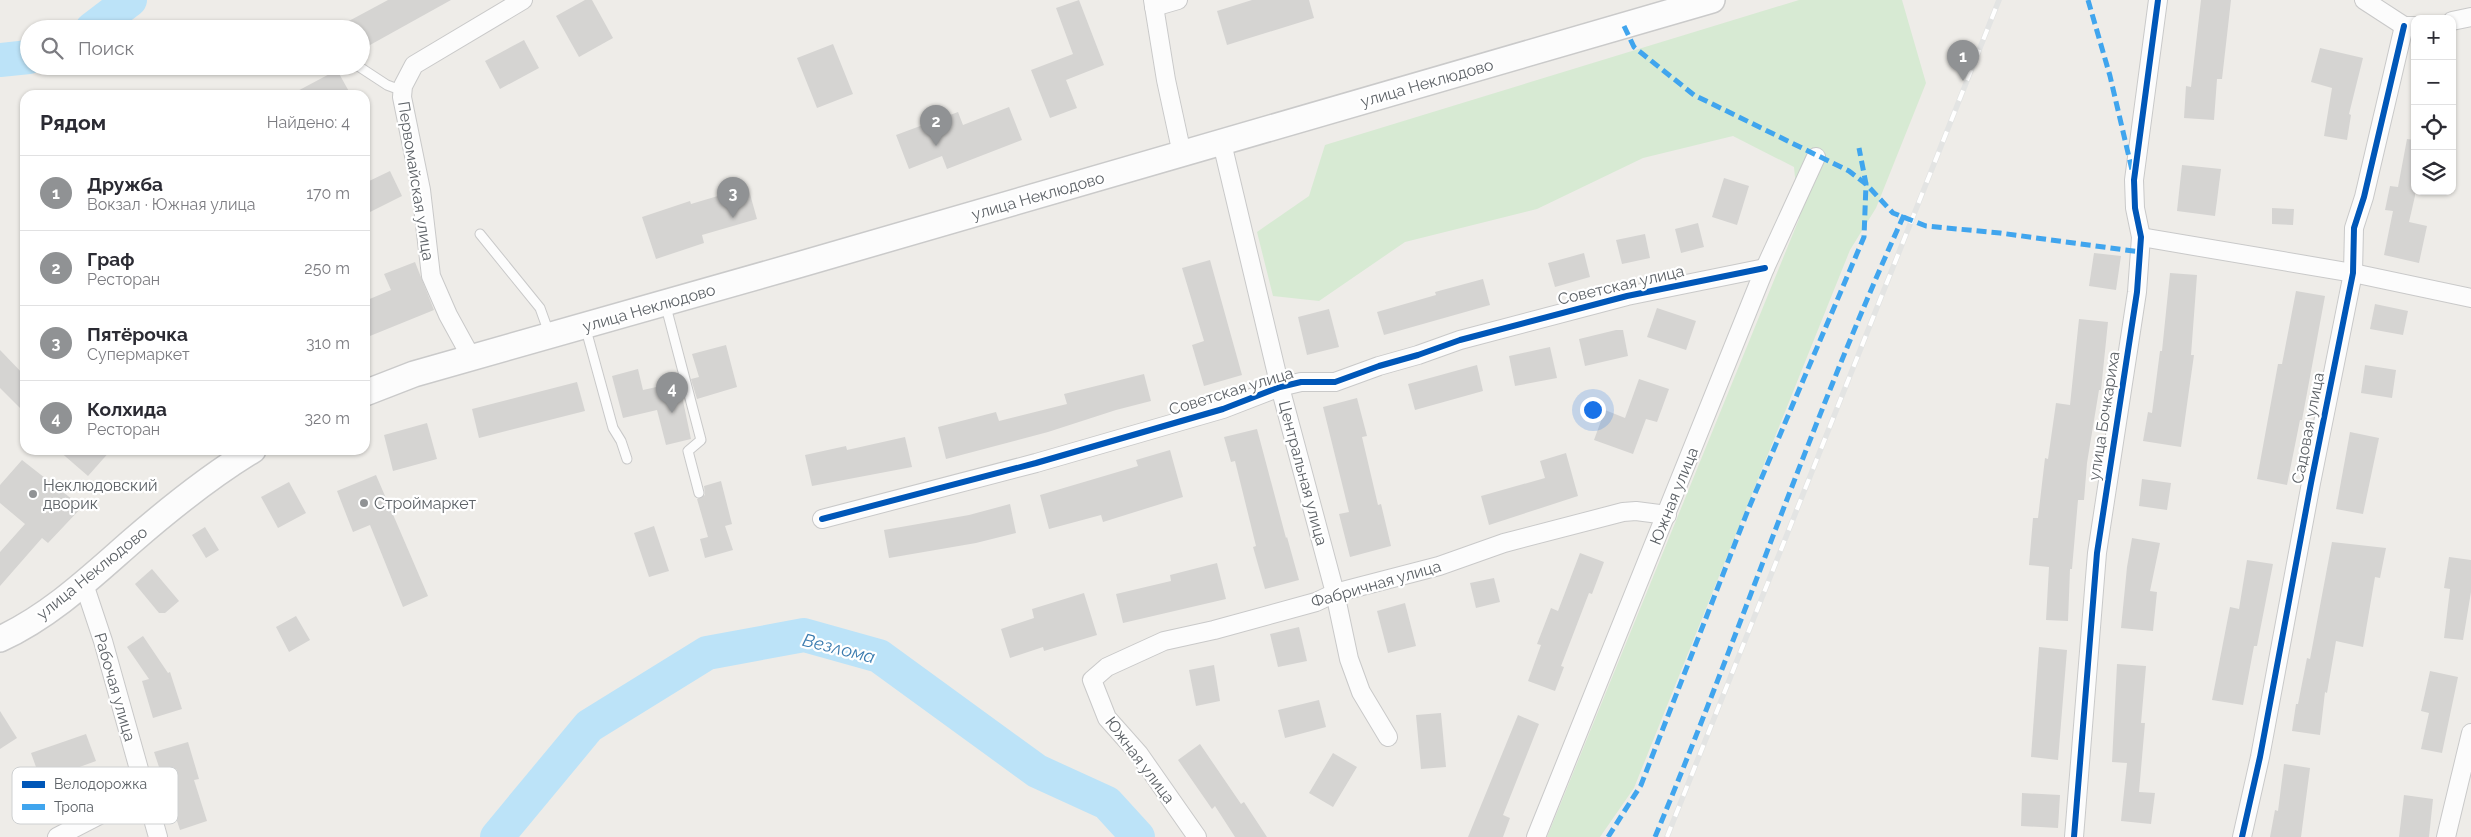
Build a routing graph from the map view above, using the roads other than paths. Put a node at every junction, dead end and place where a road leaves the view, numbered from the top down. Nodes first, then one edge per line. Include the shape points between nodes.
1 (523, 0) edge
2 (1178, 0) edge
3 (1712, 0) edge
4 (2158, 0) edge
5 (2364, 0) edge
6 (1154, 4) edge
7 (1681, 4) edge
8 (2471, 17) edge
9 (2456, 20) edge
10 (2409, 26) edge
11 (370, 74) edge
12 (403, 91) junction
13 (1222, 143) junction
14 (1182, 154) junction
15 (1816, 157) dead end
16 (480, 234) dead end
17 (2141, 237) junction
18 (1765, 268) junction
19 (2353, 273) junction
20 (2471, 298) edge
21 (665, 303) junction
22 (585, 326) junction
23 (550, 335) junction
24 (471, 358) junction
25 (1280, 386) junction
26 (370, 390) edge
27 (246, 455) edge
28 (627, 459) dead end
29 (699, 493) dead end
30 (1667, 516) junction
31 (822, 519) dead end
32 (84, 584) junction
33 (1335, 593) junction
34 (0, 639) edge
35 (1092, 680) joint
36 (2471, 733) edge
37 (1388, 737) dead end
38 (137, 767) edge
39 (82, 824) edge
40 (154, 824) edge
41 (57, 837) edge
42 (158, 837) edge
43 (1196, 837) edge
44 (1536, 837) edge
45 (2074, 837) edge
46 (2242, 837) edge
47 (2446, 837) edge

1 - 12 street, Первомайская улица via 414,65
2 - 6 street
3 - 7 main road, улица Неклюдово
4 - 17 street, улица Бочкариха via 2134,180
5 - 10 street, Садовая улица
6 - 14 street
7 - 13 main road, улица Неклюдово
8 - 9 street
10 - 19 street, Садовая улица via 2354,228
11 - 12 lane
12 - 24 street, Первомайская улица via 421,190 431,276
13 - 14 main road, улица Неклюдово
13 - 25 street, Центральная улица
14 - 21 main road, улица Неклюдово
15 - 18 street, Южная улица
16 - 23 lane via 540,308
17 - 19 street
17 - 45 street, улица Бочкариха via 2137,292 2097,552
18 - 25 street, Советская улица via 1628,296 1460,340 1335,382
18 - 30 street, Южная улица
19 - 20 street
19 - 46 street, Садовая улица
21 - 22 main road, улица Неклюдово
21 - 29 lane via 701,440 688,451
22 - 23 main road, улица Неклюдово
22 - 28 lane via 613,428
23 - 24 main road, улица Неклюдово
24 - 26 main road, улица Неклюдово
25 - 31 street, Советская улица via 1223,409 1036,463
25 - 33 street, Центральная улица
27 - 32 main road, улица Неклюдово via 198,488
30 - 33 street, Фабричная улица via 1623,512
30 - 44 street, Южная улица
32 - 34 main road, улица Неклюдово via 41,616
32 - 38 street, Рабочая улица
33 - 35 street, Фабричная улица via 1316,602 1164,641 1107,667
33 - 37 street, Центральная улица via 1361,692
35 - 43 street, Южная улица via 1106,718 1139,754
36 - 47 street
39 - 41 street
40 - 42 street, Рабочая улица

